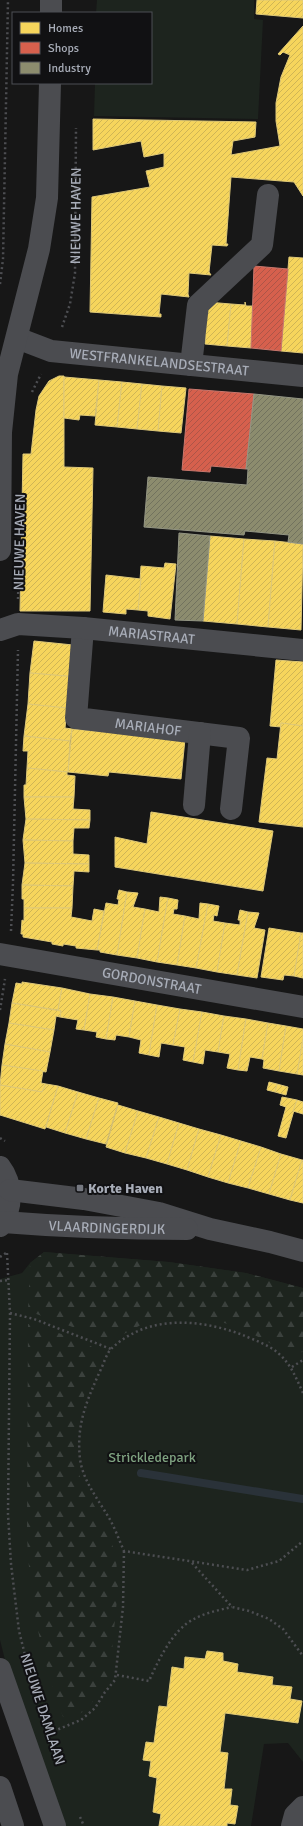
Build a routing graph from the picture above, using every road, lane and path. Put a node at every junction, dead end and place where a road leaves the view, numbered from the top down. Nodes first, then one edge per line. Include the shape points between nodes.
1 (8, 0) edge
2 (51, 0) edge
3 (51, 12) edge
4 (50, 84) edge
5 (76, 122) dead end
6 (268, 195) dead end
7 (0, 284) edge
8 (17, 338) junction
9 (51, 351) junction
10 (192, 365) junction
11 (303, 376) edge
12 (31, 394) dead end
13 (0, 550) edge
14 (19, 560) dead end
15 (9, 626) edge
16 (83, 628) junction
17 (303, 650) edge
18 (200, 734) junction
19 (194, 805) dead end
20 (231, 809) dead end
21 (5, 955) edge
22 (303, 1007) edge
23 (0, 1010) edge
24 (0, 1167) edge
25 (10, 1190) junction
26 (2, 1224) edge
27 (210, 1229) junction
28 (303, 1251) edge
29 (0, 1257) edge
30 (9, 1280) junction
31 (0, 1281) edge
32 (10, 1312) junction
33 (111, 1348) junction
34 (303, 1360) edge
35 (292, 1367) junction
36 (303, 1393) edge
37 (303, 1541) edge
38 (124, 1551) junction
39 (192, 1562) junction
40 (232, 1608) junction
41 (303, 1656) edge
42 (28, 1668) dead end
43 (0, 1669) edge
44 (117, 1676) junction
45 (46, 1726) dead end
46 (49, 1733) junction
47 (52, 1740) dead end
48 (0, 1787) edge
49 (303, 1807) edge
50 (78, 1812) dead end
51 (13, 1826) edge
52 (55, 1826) edge
53 (84, 1826) edge
54 (292, 1826) edge

1 - 7 path via 3,259
2 - 3 street
4 - 8 street, NIEUWE HAVEN via 47,198 39,250
5 - 9 path, NIEUWE HAVEN via 75,273 70,304
6 - 10 street via 262,245 198,305
8 - 9 street, WESTFRANKELANDSESTRAAT
8 - 13 street, NIEUWE HAVEN via 7,374 1,432
9 - 10 street, WESTFRANKELANDSESTRAAT
9 - 12 path, NIEUWE HAVEN
10 - 11 street, WESTFRANKELANDSESTRAAT
14 - 15 path, NIEUWE HAVEN
15 - 16 street, MARIASTRAAT
15 - 21 path, NIEUWE HAVEN via 13,883
16 - 17 street, MARIASTRAAT
16 - 18 street, MARIAHOF via 76,718
18 - 19 street
18 - 20 street, MARIAHOF via 239,738
21 - 22 street, GORDONSTRAAT
21 - 23 path, NIEUWE HAVEN
24 - 25 street
25 - 26 street via 8,1211
25 - 27 street, VLAARDINGERDIJK via 84,1199 159,1213
26 - 27 street, VLAARDINGERDIJK
27 - 28 street, VLAARDINGERDIJK
29 - 30 path, NIEUWE DAMLAAN via 6,1253
30 - 31 path
30 - 32 path, NIEUWE DAMLAAN
32 - 33 path
32 - 42 path, NIEUWE DAMLAAN via 10,1564 19,1631
33 - 35 path via 150,1326 188,1322 226,1329 256,1340 277,1352
33 - 38 path via 86,1402 78,1438 80,1461 92,1492 110,1519
34 - 35 path
35 - 36 path
37 - 39 path via 278,1561 247,1570
38 - 39 path
38 - 44 path via 123,1607
39 - 40 path
40 - 41 path via 269,1619 282,1629
40 - 44 path via 192,1619 180,1630 158,1659 149,1681
43 - 52 street, NIEUWE DAMLAAN
44 - 46 path via 95,1708 81,1720
45 - 46 path, NIEUWE DAMLAAN
46 - 47 path, NIEUWE DAMLAAN
48 - 51 street
49 - 54 street via 295,1815
50 - 53 path

